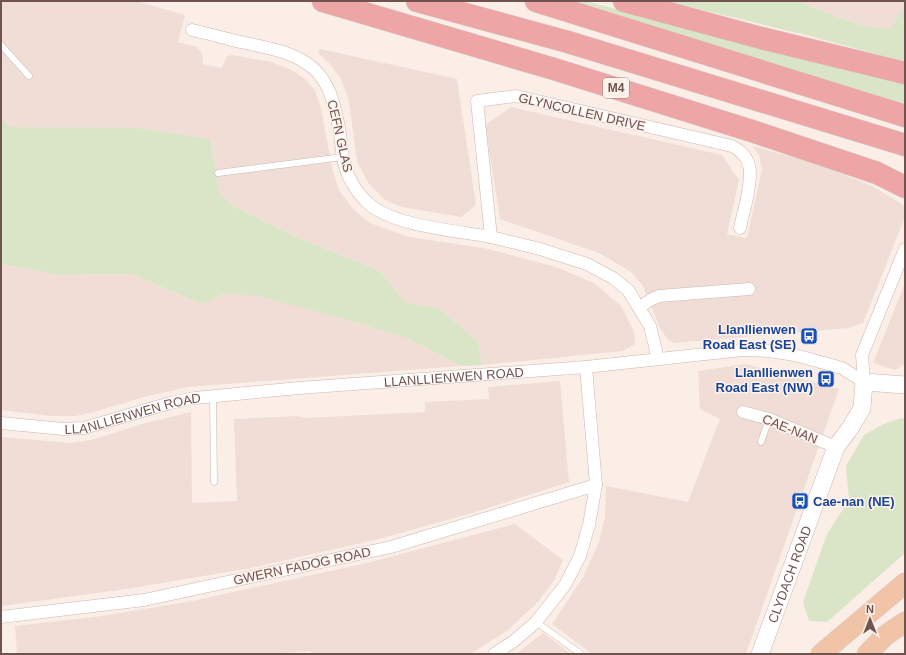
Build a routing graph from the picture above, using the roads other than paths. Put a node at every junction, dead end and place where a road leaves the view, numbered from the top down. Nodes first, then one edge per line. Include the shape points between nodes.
1 (323, 1) edge
2 (417, 1) edge
3 (536, 1) edge
4 (624, 1) edge
5 (192, 30) dead end
6 (1, 44) edge
7 (905, 73) edge
8 (29, 76) dead end
9 (905, 116) edge
10 (905, 145) edge
11 (343, 157) junction
12 (218, 173) dead end
13 (905, 187) edge
14 (740, 228) dead end
15 (491, 237) junction
16 (905, 250) edge
17 (749, 289) dead end
18 (639, 308) junction
19 (658, 359) junction
20 (586, 367) junction
21 (864, 382) junction
22 (905, 385) edge
23 (213, 397) junction
24 (743, 412) dead end
25 (769, 419) junction
26 (1, 423) edge
27 (761, 442) dead end
28 (836, 447) junction
29 (214, 482) dead end
30 (596, 485) junction
31 (905, 583) edge
32 (1, 617) edge
33 (536, 622) junction
34 (905, 622) edge
35 (494, 654) edge
36 (581, 654) edge
37 (760, 654) edge
38 (821, 654) edge
39 (867, 654) edge

1 - 13 highway, M4 via 554,69 748,130 877,173
2 - 10 highway, M4 via 568,42
3 - 9 highway
4 - 7 highway via 760,38
5 - 11 street, CEFN GLAS via 282,51 314,69 325,82 333,101
6 - 8 lane
11 - 12 lane
11 - 15 street, CEFN GLAS via 347,174 356,190 370,205 412,223
14 - 15 street, GLYNCOLLEN DRIVE via 751,178 750,168 740,150 732,146 516,96 477,101
15 - 18 street via 587,264 613,278 628,290
16 - 21 street, CLYDACH ROAD via 862,355
17 - 18 street via 659,296
18 - 19 street via 650,326
19 - 20 street, LLANLLIENWEN ROAD
19 - 21 street, LLANLLIENWEN ROAD via 742,350 769,351 795,355 842,368
20 - 23 street, LLANLLIENWEN ROAD via 299,388
20 - 30 street
21 - 22 main road, LLANLLIENWEN ROAD
21 - 28 main road, CLYDACH ROAD via 862,408
23 - 26 street, LLANLLIENWEN ROAD via 170,403 84,428 63,429
23 - 29 lane
24 - 25 street, CAE-NAN
25 - 27 lane
25 - 28 street, CAE-NAN
28 - 37 main road, CLYDACH ROAD
30 - 32 street, GWERN FADOG ROAD via 391,547 144,600
30 - 33 street via 580,556 565,585
31 - 38 main road
33 - 35 street
33 - 36 lane
34 - 39 main road via 886,635

